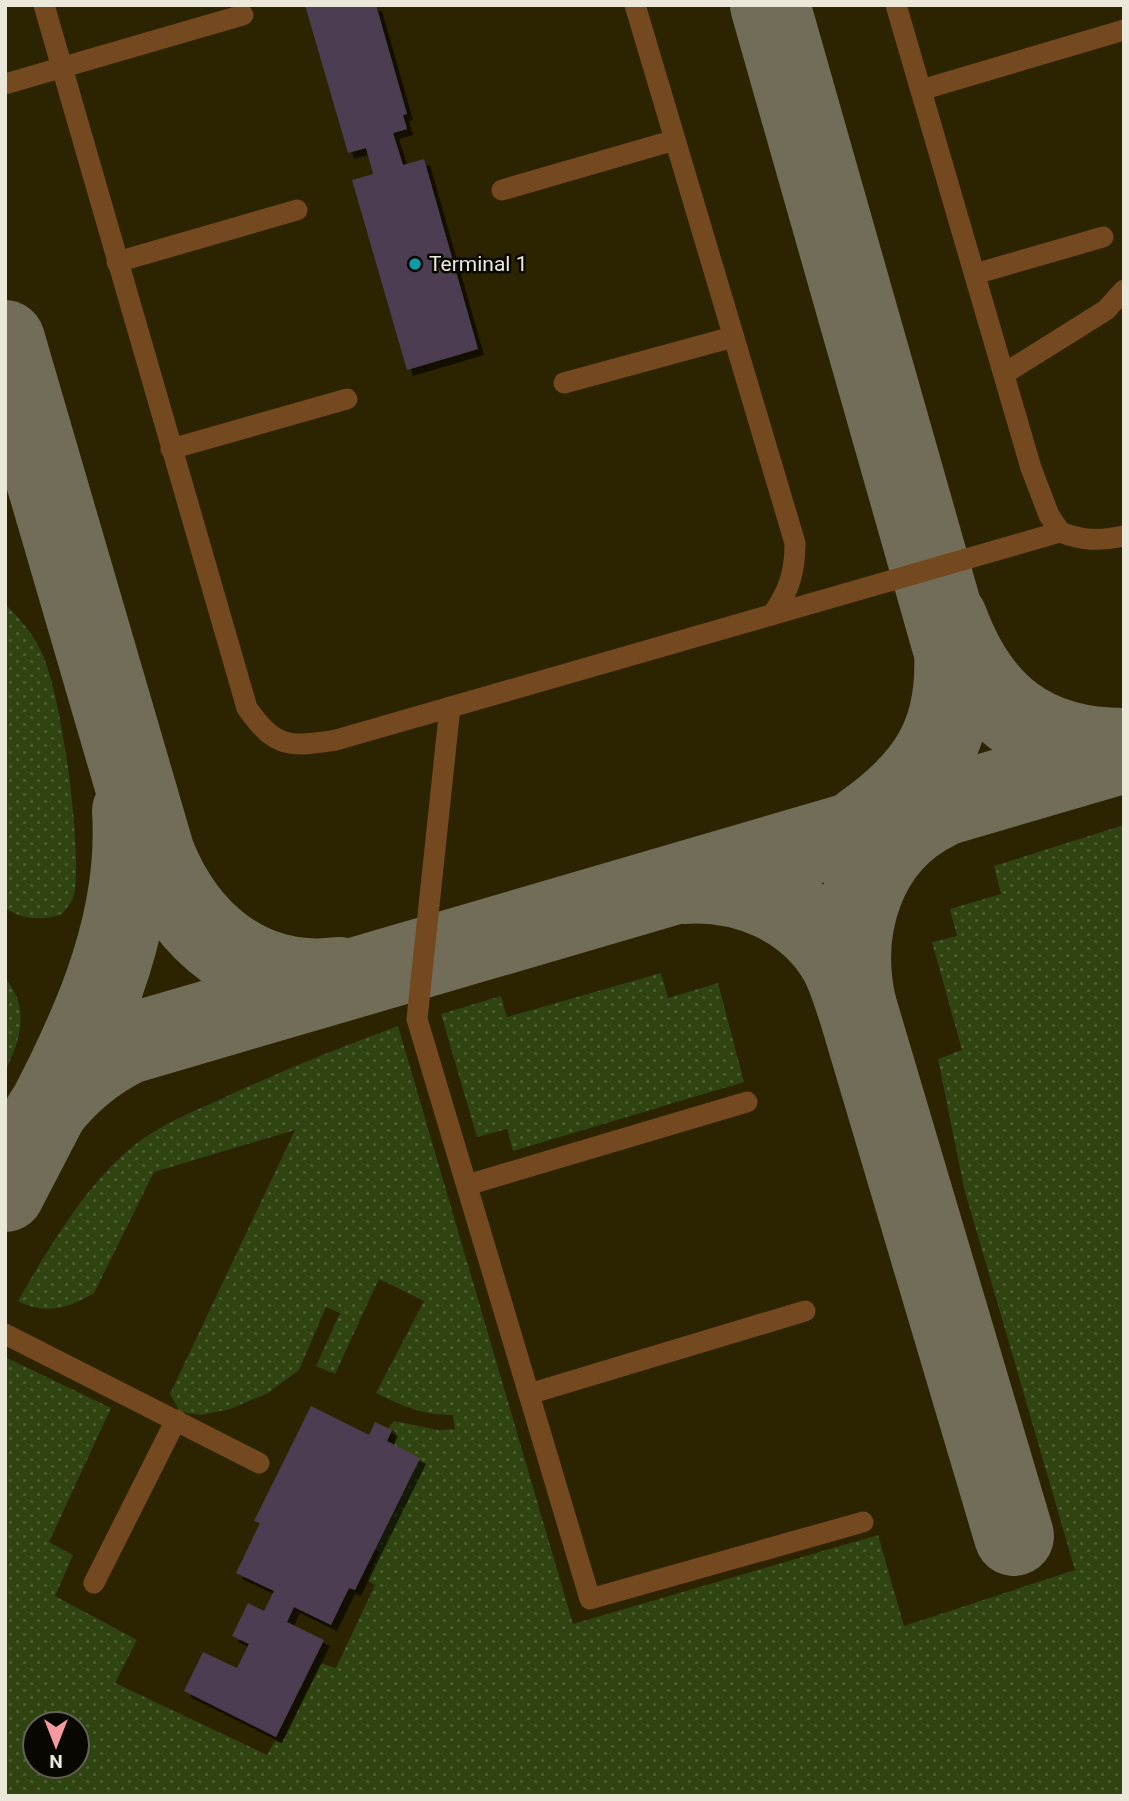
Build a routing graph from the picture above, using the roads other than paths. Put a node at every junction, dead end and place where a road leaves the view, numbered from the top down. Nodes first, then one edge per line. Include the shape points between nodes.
1 (44, 5) edge
2 (635, 5) edge
3 (896, 5) edge
4 (243, 15) dead end
5 (1124, 30) edge
6 (62, 68) junction
7 (5, 84) edge
8 (921, 90) junction
9 (675, 140) junction
10 (502, 190) dead end
11 (297, 210) dead end
12 (1103, 237) dead end
13 (117, 262) junction
14 (975, 274) junction
15 (1124, 290) edge
16 (733, 337) junction
17 (1004, 374) junction
18 (564, 383) dead end
19 (347, 399) dead end
20 (171, 449) junction
21 (1060, 532) junction
22 (1124, 536) edge
23 (772, 615) junction
24 (450, 707) junction
25 (747, 1102) dead end
26 (467, 1185) junction
27 (805, 1311) dead end
28 (5, 1334) edge
29 (529, 1394) junction
30 (176, 1420) junction
31 (259, 1463) dead end
32 (863, 1522) dead end
33 (94, 1583) dead end

1 - 6 lane
2 - 9 lane
3 - 8 lane
4 - 6 lane
5 - 8 lane
6 - 7 lane
6 - 13 lane
8 - 14 lane
9 - 10 lane
9 - 16 lane
11 - 13 lane
12 - 14 lane
13 - 20 lane
14 - 17 lane
15 - 17 lane via 1105,310
16 - 18 lane
16 - 23 lane via 795,543 789,591
17 - 21 lane via 1031,468
19 - 20 lane
20 - 24 lane via 247,708 265,733 299,746
21 - 22 lane via 1101,541
21 - 23 lane
23 - 24 lane
24 - 26 lane via 417,1018
25 - 26 lane
26 - 29 lane
27 - 29 lane
28 - 30 lane
29 - 32 lane via 590,1600
30 - 31 lane
30 - 33 lane

